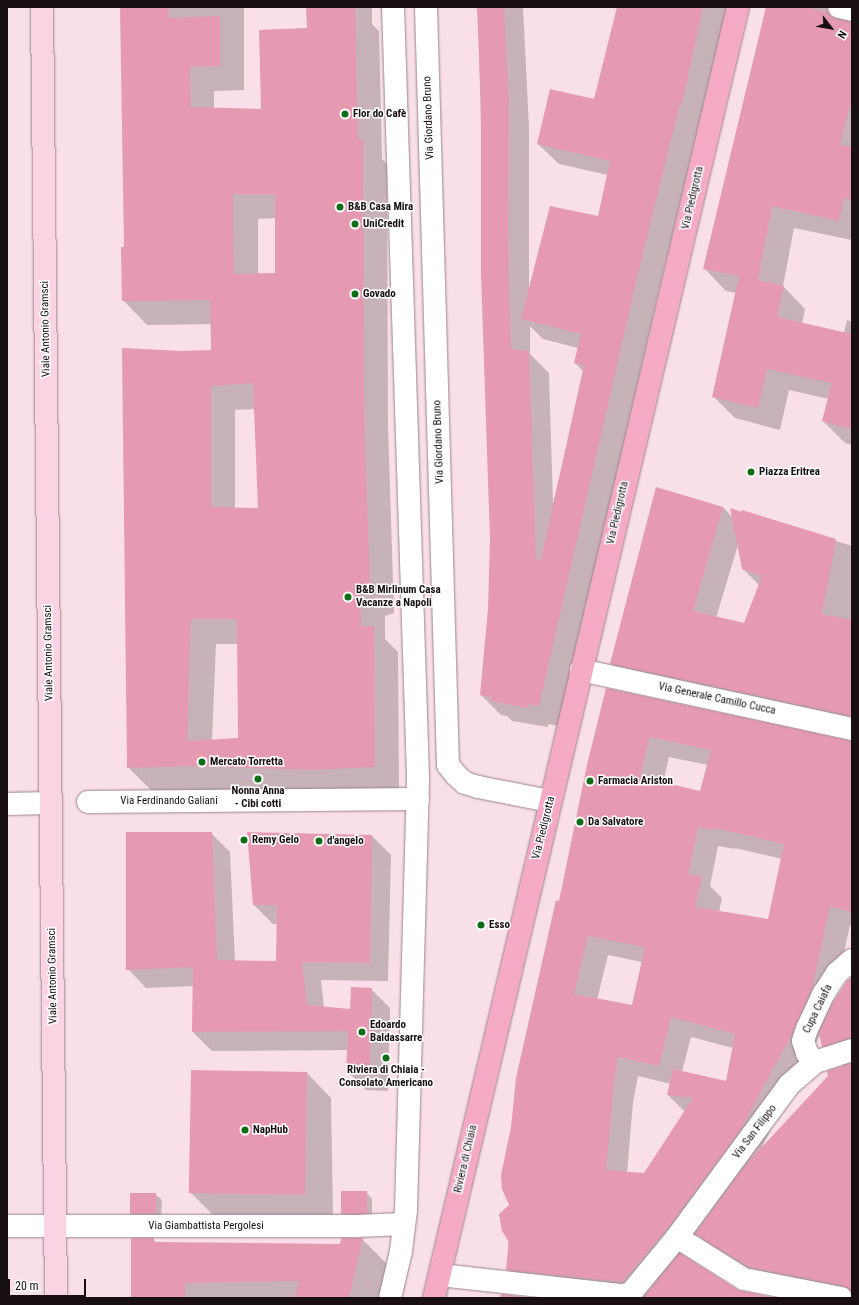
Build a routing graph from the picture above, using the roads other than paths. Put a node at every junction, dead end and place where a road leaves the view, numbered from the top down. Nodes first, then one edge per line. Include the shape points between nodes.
1 (42, 7) edge
2 (393, 7) edge
3 (426, 7) edge
4 (738, 7) edge
5 (839, 7) edge
6 (852, 10) edge
7 (581, 670) junction
8 (852, 728) edge
9 (418, 799) junction
10 (550, 801) junction
11 (88, 802) dead end
12 (51, 803) junction
13 (7, 804) edge
14 (852, 960) edge
15 (498, 1019) joint
16 (852, 1050) edge
17 (815, 1062) junction
18 (404, 1224) junction
19 (56, 1225) junction
20 (7, 1226) edge
21 (677, 1237) junction
22 (440, 1275) junction
23 (56, 1298) edge
24 (390, 1298) edge
25 (434, 1298) edge
26 (841, 1298) edge

1 - 12 street, Viale Antonio Gramsci
2 - 9 street
3 - 10 street, Via Giordano Bruno via 448,765 465,783
4 - 7 main road, Via Piedigrotta
5 - 6 street
7 - 8 street, Via Generale Camillo Cucca
7 - 10 main road, Via Piedigrotta
9 - 11 street, Via Ferdinando Galiani
9 - 18 street
10 - 15 main road, Via Piedigrotta
12 - 13 street
12 - 19 street, Viale Antonio Gramsci
14 - 17 street, Cupa Caiafa via 837,973 824,993 807,1029 803,1041 807,1053
15 - 22 main road, Riviera di Chiaia
16 - 17 street, Via San Filippo
17 - 21 street, Via San Filippo via 790,1084
18 - 19 street, Via Giambattista Pergolesi
18 - 24 street via 401,1251
19 - 20 street, Via Giambattista Pergolesi
19 - 23 street, Viale Antonio Gramsci
21 - 22 street, Via San Filippo via 636,1289 627,1295
21 - 26 street via 744,1279
22 - 25 main road, Riviera di Chiaia

